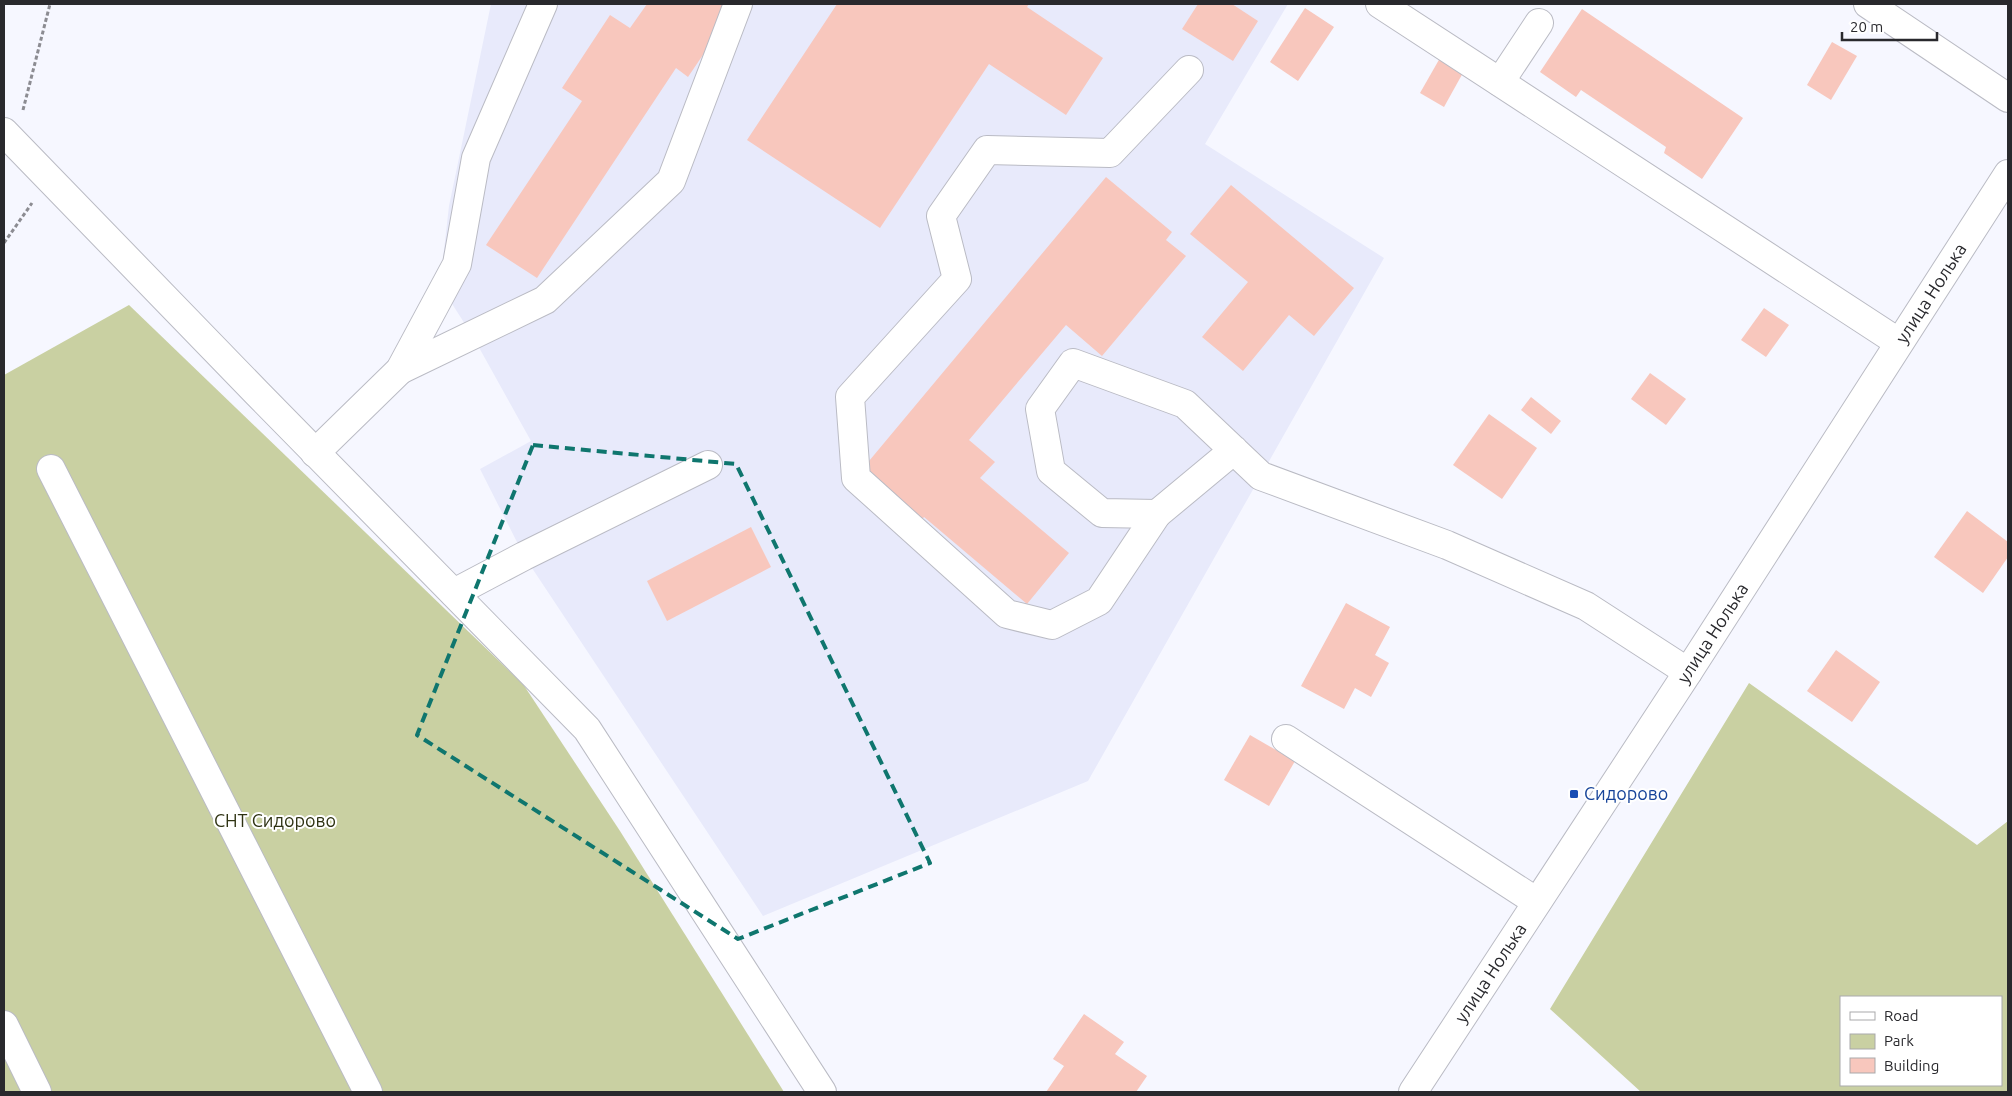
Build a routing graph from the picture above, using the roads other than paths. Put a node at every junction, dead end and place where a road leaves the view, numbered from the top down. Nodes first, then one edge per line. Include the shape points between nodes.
1 (543, 4) edge
2 (738, 4) edge
3 (1380, 4) edge
4 (1868, 4) edge
5 (1539, 23) dead end
6 (1189, 70) dead end
7 (1500, 82) junction
8 (2008, 98) edge
9 (9, 137) edge
10 (2008, 174) edge
11 (1898, 342) junction
12 (400, 370) junction
13 (1234, 450) junction
14 (315, 453) junction
15 (708, 465) dead end
16 (51, 469) dead end
17 (1157, 514) junction
18 (454, 593) junction
19 (1688, 672) junction
20 (1286, 740) dead end
21 (1537, 902) junction
22 (4, 1025) edge
23 (37, 1092) edge
24 (368, 1092) edge
25 (822, 1092) edge
26 (1413, 1092) edge

1 - 12 street via 476,158 457,264
2 - 12 street via 671,181 546,300
3 - 7 street
4 - 8 street
5 - 7 street
6 - 17 street via 1110,153 987,150 941,216 957,279 850,397 856,478 1007,614 1052,625 1099,601
7 - 11 street
9 - 14 street
10 - 11 street, улица Нолька
11 - 19 street, улица Нолька
12 - 14 street
13 - 17 street
13 - 17 street via 1185,404 1073,363 1040,409 1051,471 1102,513
13 - 19 street via 1261,476 1447,545 1586,606
14 - 18 street
15 - 18 street
16 - 24 street
18 - 25 street via 587,729
19 - 21 street, улица Нолька
20 - 21 street
21 - 26 street, улица Нолька
22 - 23 street

